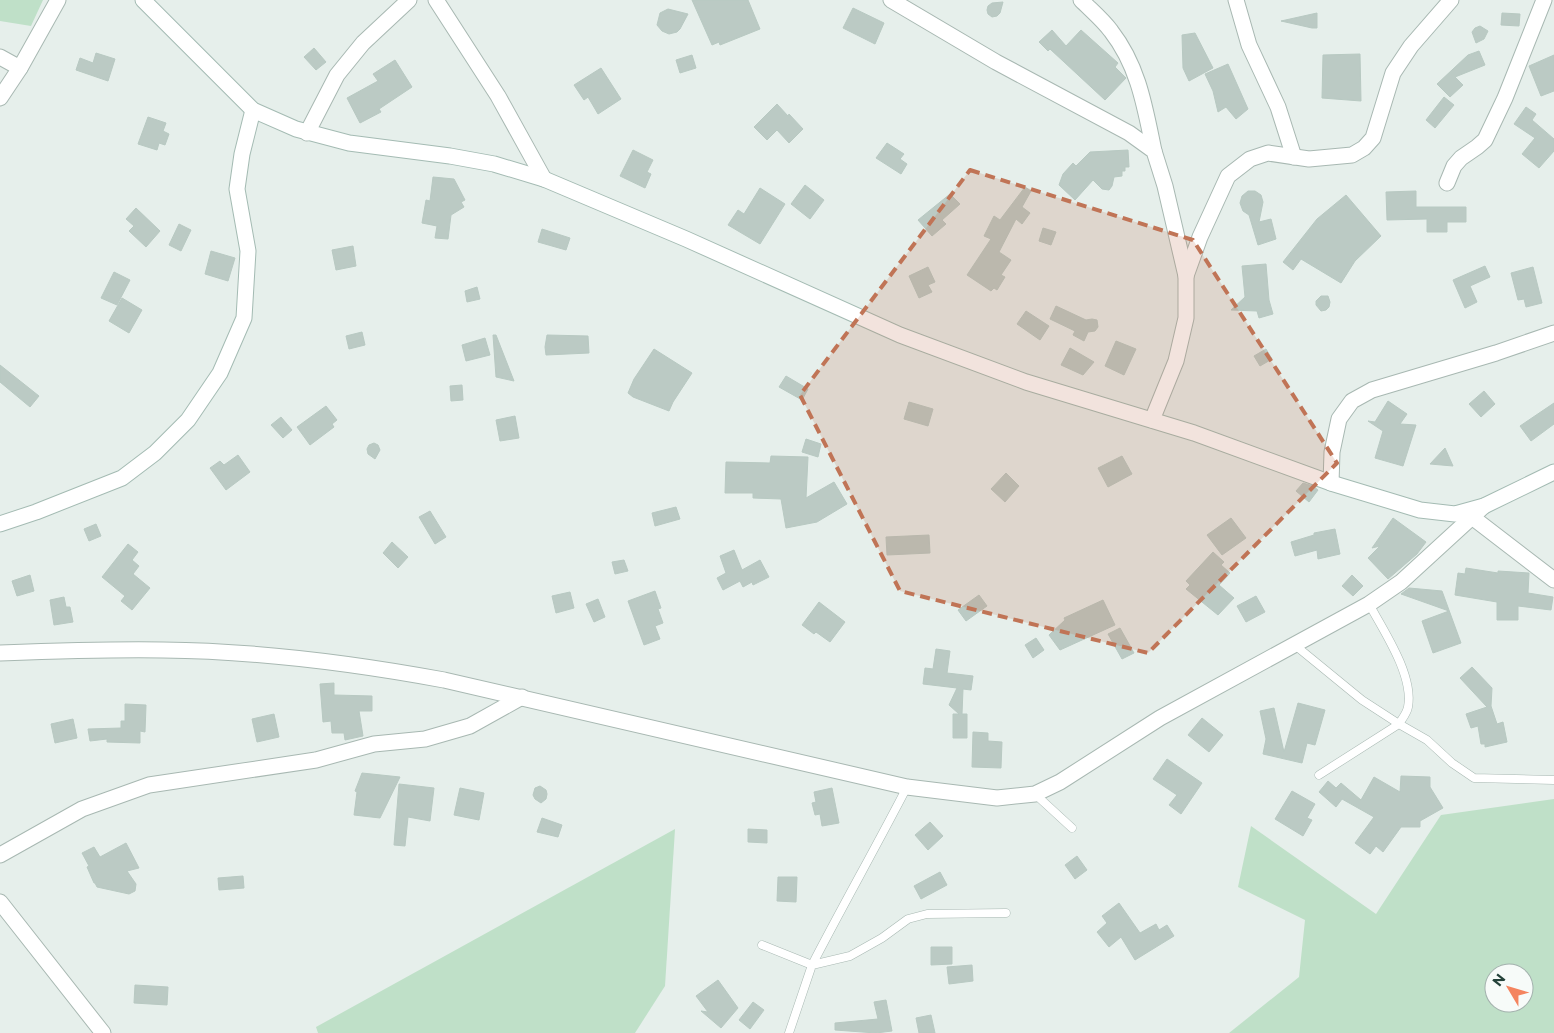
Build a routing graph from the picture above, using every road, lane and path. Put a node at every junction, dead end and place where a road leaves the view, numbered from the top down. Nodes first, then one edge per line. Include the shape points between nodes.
1 (58, 0) edge
2 (143, 0) edge
3 (409, 0) edge
4 (436, 0) edge
5 (891, 0) edge
6 (1082, 0) edge
7 (1236, 0) edge
8 (1451, 0) edge
9 (1544, 0) edge
10 (0, 57) edge
11 (20, 68) junction
12 (0, 98) edge
13 (253, 110) junction
14 (307, 133) junction
15 (1154, 151) junction
16 (1294, 157) junction
17 (544, 180) junction
18 (1447, 183) dead end
19 (1186, 276) junction
20 (1554, 333) edge
21 (1152, 420) junction
22 (1554, 472) edge
23 (1331, 483) junction
24 (1484, 506) junction
25 (1472, 517) junction
26 (0, 524) edge
27 (1554, 580) edge
28 (1369, 604) junction
29 (1296, 646) junction
30 (0, 653) edge
31 (522, 697) junction
32 (1399, 724) junction
33 (1319, 775) dead end
34 (1554, 780) edge
35 (907, 787) junction
36 (1035, 794) junction
37 (1072, 828) dead end
38 (0, 855) edge
39 (0, 902) edge
40 (1006, 913) dead end
41 (762, 945) dead end
42 (812, 965) junction
43 (102, 1033) edge
44 (789, 1033) edge

1 - 11 street
2 - 13 street
3 - 14 street via 363,43 337,75
4 - 17 street via 498,96
5 - 15 street via 996,62 1129,133
6 - 15 street via 1111,31 1128,58 1141,87
7 - 16 street via 1249,45 1278,107
8 - 16 street via 1411,46 1393,74 1373,138 1364,148 1352,155 1309,159
9 - 18 street via 1485,140 1461,158
10 - 11 street
11 - 12 street
13 - 14 street
13 - 26 street via 237,189 248,251 244,318 220,372 188,420 155,453 122,478
14 - 17 street via 349,143 494,164
15 - 19 street
16 - 19 street via 1268,153 1250,159 1228,176
17 - 21 street via 900,335 1026,382
19 - 21 street via 1186,318 1176,361
20 - 23 street via 1372,390 1352,401 1339,419 1332,452
21 - 23 street
22 - 24 street
23 - 24 street via 1420,510 1454,514
24 - 25 street
25 - 27 street
25 - 28 street via 1401,582
28 - 29 street
28 - 32 lane via 1391,642 1409,685 1408,708
29 - 32 lane via 1362,700
29 - 36 street via 1160,718 1060,782
30 - 31 street via 163,650 255,655 374,667
31 - 35 street
31 - 38 street via 470,726 425,739 374,744 316,760 149,785 82,809
32 - 33 lane
32 - 34 lane via 1427,740 1474,778
35 - 36 street via 998,798
35 - 42 lane
36 - 37 lane
39 - 43 street
40 - 42 lane via 921,915 908,919 850,956
41 - 42 lane
42 - 44 lane

